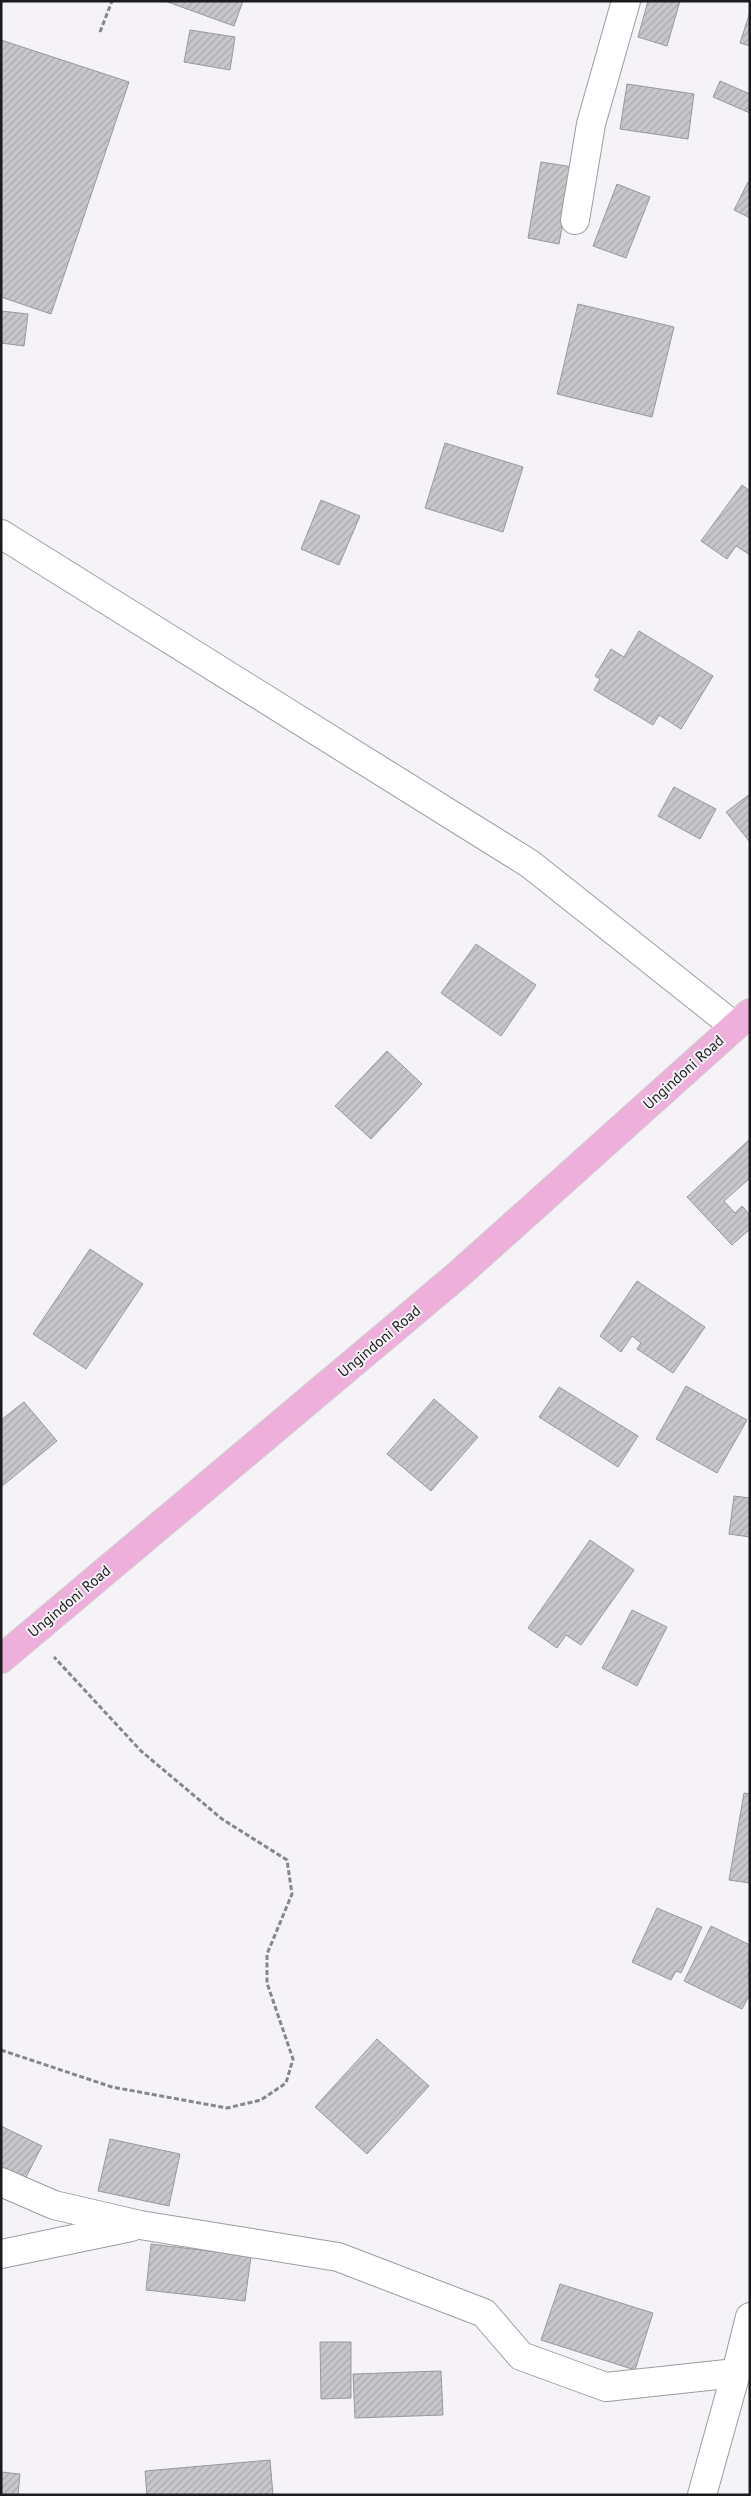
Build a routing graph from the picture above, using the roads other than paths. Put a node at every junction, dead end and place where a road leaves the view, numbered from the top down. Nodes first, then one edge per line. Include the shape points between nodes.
1 (626, 1) edge
2 (576, 220) dead end
3 (1, 534) edge
4 (742, 1020) edge
5 (1, 1659) edge
6 (1, 2182) edge
7 (140, 2225) junction
8 (1, 2254) edge
9 (750, 2317) edge
10 (742, 2360) edge
11 (702, 2495) edge

1 - 2 street via 591,124
3 - 4 street via 530,864
4 - 5 main road, Ungindoni Road via 459,1274
6 - 7 street via 54,2205
7 - 8 street
7 - 10 street via 338,2258 484,2313 521,2356 606,2388
9 - 10 street
10 - 11 street

